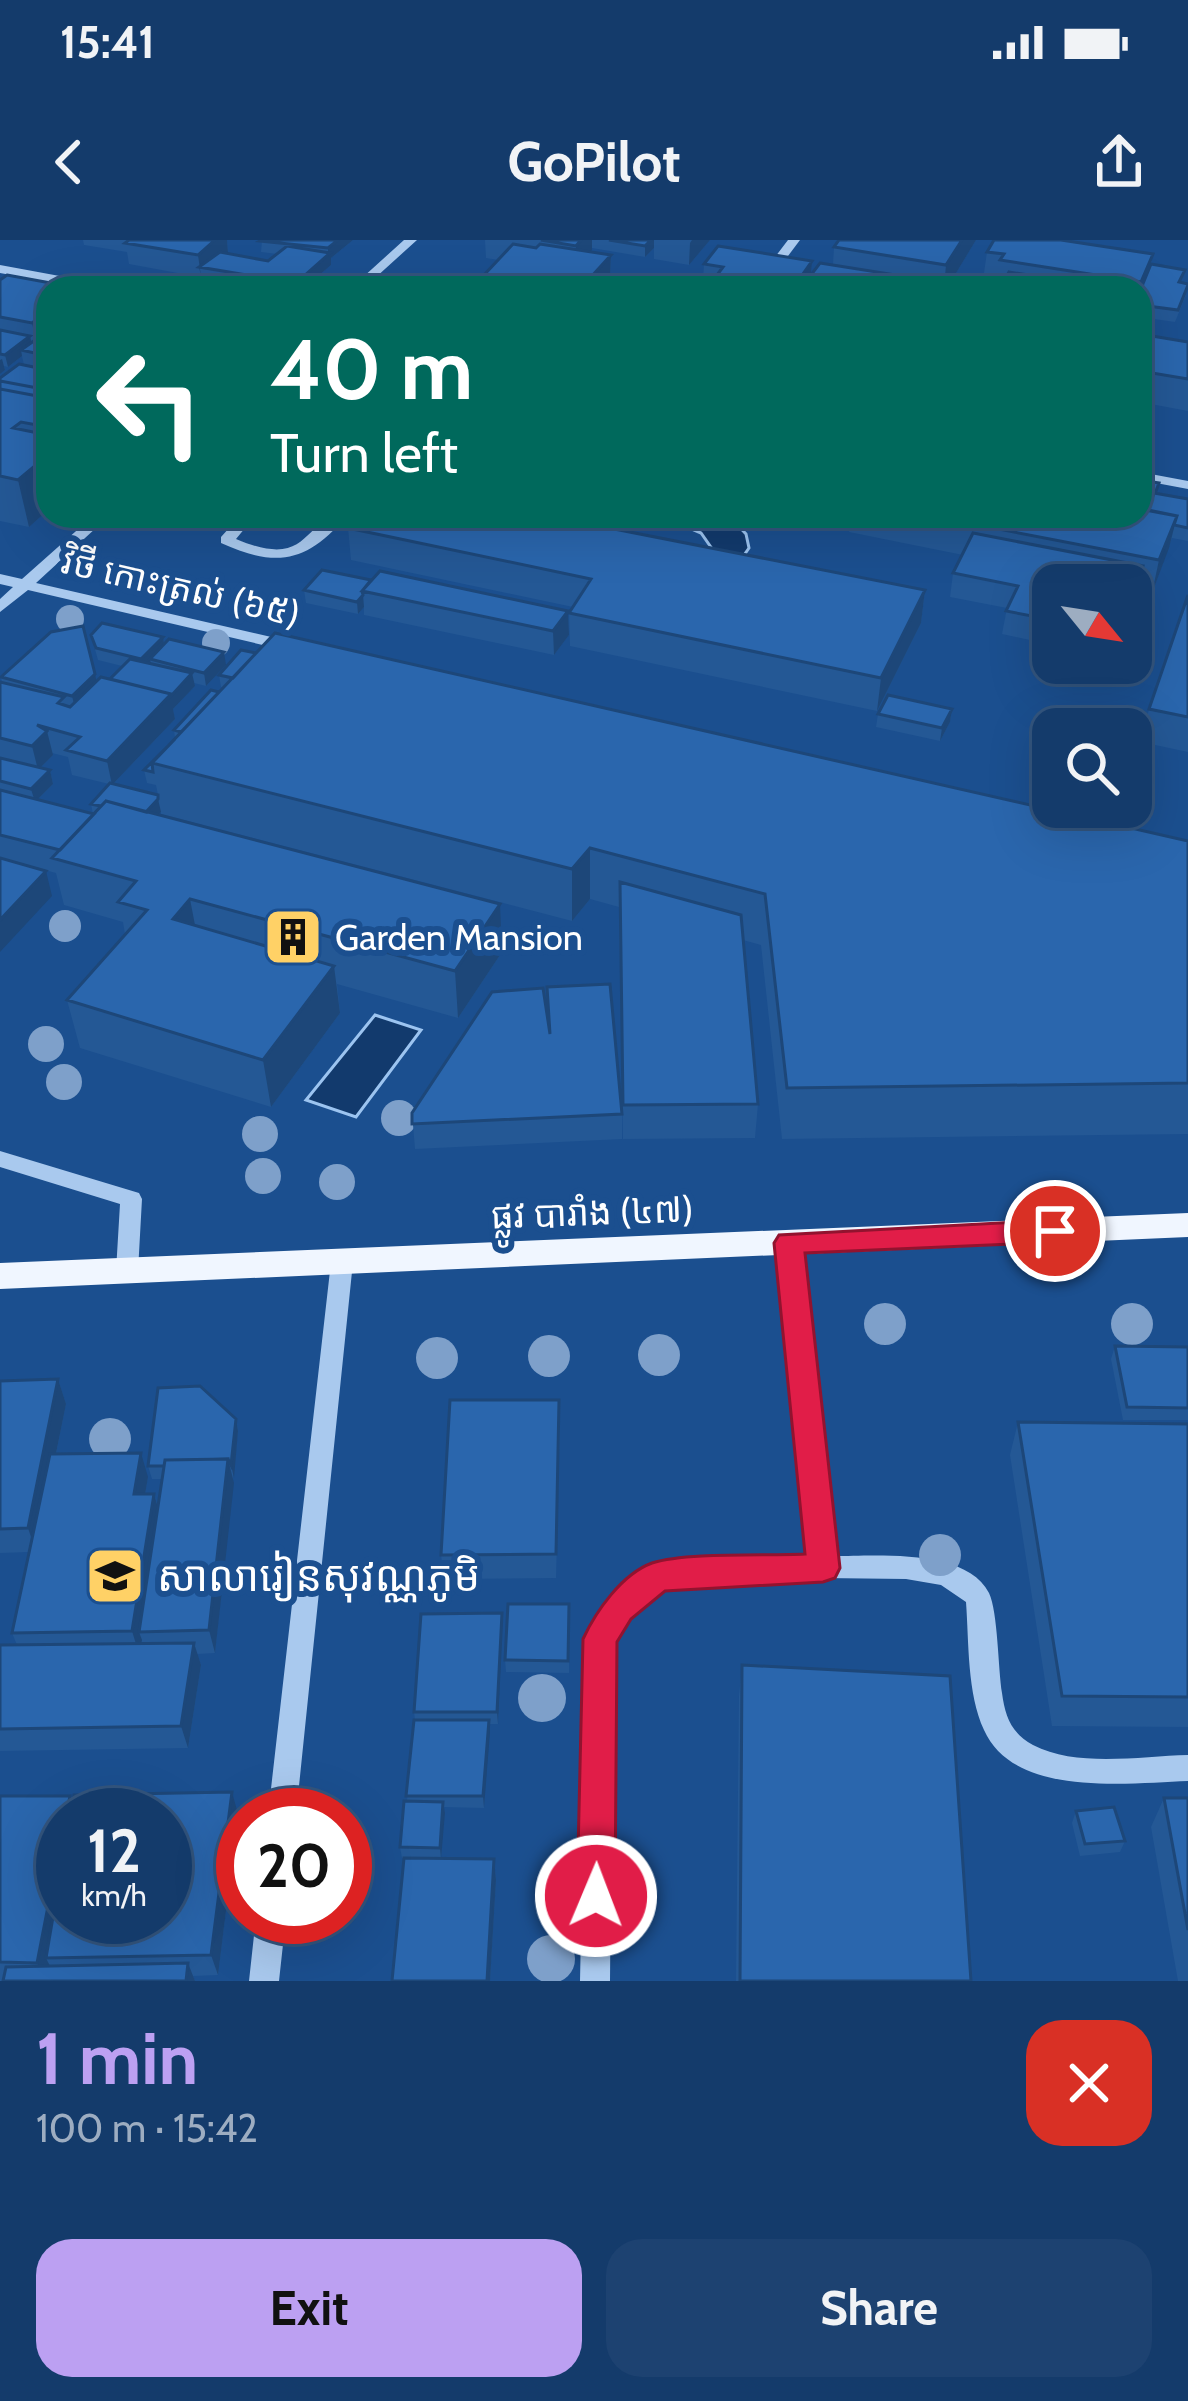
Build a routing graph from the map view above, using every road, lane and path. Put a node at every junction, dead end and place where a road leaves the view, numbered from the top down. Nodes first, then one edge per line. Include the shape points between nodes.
1 (411, 240) edge
2 (794, 240) edge
3 (775, 265) edge
4 (0, 269) edge
5 (38, 276) edge
6 (370, 276) edge
7 (1152, 478) edge
8 (1188, 484) edge
9 (89, 528) edge
10 (237, 528) edge
11 (328, 528) edge
12 (0, 579) edge
13 (26, 584) junction
14 (0, 608) edge
15 (304, 649) edge
16 (0, 1159) edge
17 (1188, 1226) edge
18 (789, 1243) junction
19 (342, 1262) junction
20 (127, 1271) junction
21 (0, 1276) edge
22 (823, 1568) junction
23 (1188, 1768) edge
24 (285, 1788) edge
25 (268, 1944) edge
26 (264, 1981) edge
27 (595, 1981) edge

1 - 6 street
2 - 3 street
4 - 5 street
7 - 8 street
9 - 13 street
10 - 11 street via 226,540 288,556
12 - 13 street, វិថី កោះត្រល់ (៦៥)
13 - 14 street
13 - 15 street, វិថី កោះត្រល់ (៦៥)
16 - 20 street via 131,1199
17 - 18 main road, ផ្លូវ បារាំង (៤៧)
18 - 19 main road, ផ្លូវ បារាំង (៤៧)
18 - 22 street
19 - 20 main road, ផ្លូវ បារាំង (៤៧)
19 - 24 street
20 - 21 main road, ផ្លូវ បារាំង (៤៧)
22 - 23 street via 946,1572 965,1581 978,1597 996,1728 1030,1760 1060,1768
22 - 27 street via 657,1576 600,1639
25 - 26 street

